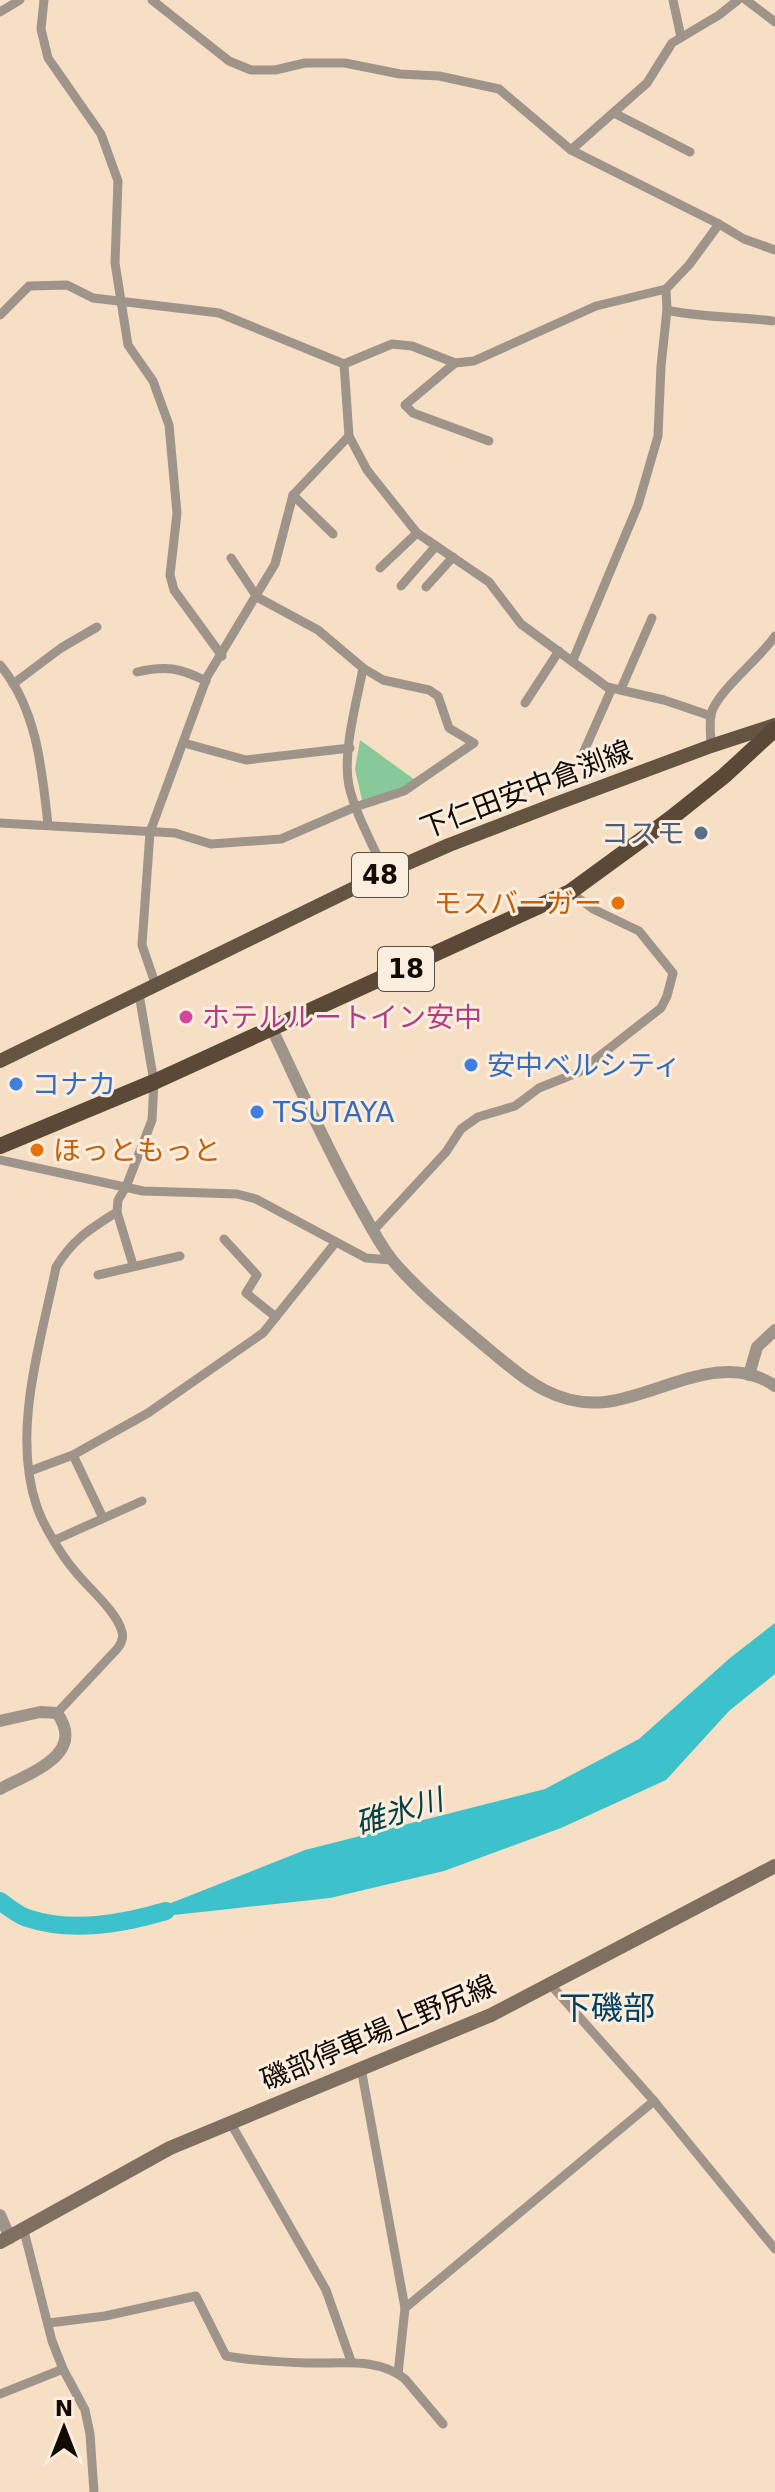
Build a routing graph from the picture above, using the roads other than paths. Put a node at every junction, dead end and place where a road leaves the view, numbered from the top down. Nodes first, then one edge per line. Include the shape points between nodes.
1 (20, 0) edge
2 (44, 0) edge
3 (152, 0) edge
4 (673, 0) edge
5 (738, 0) edge
6 (746, 0) edge
7 (0, 12) edge
8 (775, 22) edge
9 (681, 37) junction
10 (614, 113) junction
11 (571, 150) junction
12 (690, 152) dead end
13 (719, 224) junction
14 (775, 250) edge
15 (666, 289) junction
16 (122, 300) junction
17 (667, 310) junction
18 (0, 315) edge
19 (772, 321) dead end
20 (455, 363) junction
21 (344, 364) junction
22 (349, 436) junction
23 (489, 441) dead end
24 (293, 495) junction
25 (417, 533) junction
26 (333, 534) dead end
27 (436, 546) junction
28 (453, 557) junction
29 (231, 558) dead end
30 (380, 568) dead end
31 (401, 586) dead end
32 (426, 587) dead end
33 (257, 597) junction
34 (652, 618) dead end
35 (97, 627) dead end
36 (775, 636) edge
37 (559, 651) junction
38 (222, 656) junction
39 (573, 660) junction
40 (0, 665) edge
41 (363, 668) junction
42 (137, 672) dead end
43 (206, 681) junction
44 (13, 684) junction
45 (617, 688) junction
46 (525, 703) dead end
47 (711, 716) junction
48 (775, 727) edge
49 (184, 743) junction
50 (711, 746) junction
51 (350, 748) junction
52 (581, 758) dead end
53 (355, 807) junction
54 (0, 823) edge
55 (48, 825) junction
56 (150, 832) junction
57 (385, 873) junction
58 (570, 892) junction
59 (156, 986) junction
60 (139, 994) junction
61 (272, 1029) junction
62 (0, 1061) edge
63 (154, 1082) junction
64 (0, 1146) edge
65 (0, 1160) edge
66 (126, 1187) junction
67 (117, 1212) junction
68 (373, 1231) junction
69 (224, 1239) dead end
70 (336, 1242) junction
71 (180, 1256) dead end
72 (392, 1260) junction
73 (133, 1265) junction
74 (98, 1275) dead end
75 (276, 1317) junction
76 (775, 1330) edge
77 (749, 1375) junction
78 (775, 1386) edge
79 (73, 1455) junction
80 (30, 1471) junction
81 (142, 1501) dead end
82 (103, 1518) junction
83 (55, 1540) junction
84 (57, 1713) junction
85 (0, 1721) edge
86 (0, 1789) edge
87 (775, 1866) edge
88 (550, 1984) junction
89 (361, 2068) junction
90 (654, 2101) junction
91 (230, 2122) junction
92 (0, 2215) edge
93 (24, 2231) junction
94 (5, 2240) edge
95 (775, 2249) edge
96 (405, 2308) junction
97 (49, 2323) junction
98 (351, 2361) junction
99 (63, 2369) junction
100 (398, 2374) junction
101 (0, 2394) edge
102 (443, 2424) dead end
103 (94, 2492) edge

1 - 7 street
2 - 16 street via 41,29 48,58 101,134 118,181 115,263
3 - 11 street via 229,61 251,70 345,63 499,89
4 - 9 street
5 - 9 street
6 - 8 street
9 - 10 street via 667,48 647,83
10 - 11 street
10 - 12 street
11 - 13 street
13 - 14 street
13 - 15 street
15 - 17 street
15 - 20 street via 596,306 494,354
16 - 18 street via 93,298 67,285 29,286
16 - 21 street via 219,313
16 - 38 street via 128,345 153,381 169,425 177,513 170,575 174,590
17 - 19 street
17 - 39 street via 658,436 638,505
20 - 21 street via 392,344
20 - 23 street via 405,405 413,413
21 - 22 street
22 - 24 street
22 - 25 street via 367,470
24 - 26 street
24 - 33 street via 275,564
25 - 27 street
25 - 30 street
27 - 28 street
27 - 31 street
28 - 32 street
28 - 37 street via 489,582 521,624
29 - 33 street
33 - 38 street
33 - 41 street via 318,630
34 - 45 street
35 - 44 street
36 - 47 street via 717,700
37 - 39 street
37 - 46 street
38 - 43 street
39 - 45 street
40 - 44 street
41 - 51 street
41 - 53 street via 383,680 438,696 449,728 474,743 404,791
42 - 43 street via 181,669
43 - 49 street
44 - 55 street via 28,712
45 - 47 street
45 - 52 street
47 - 50 street
48 - 50 main road, 下仁田安中倉渕線 / 48
48 - 58 highway, 18 via 702,793
49 - 51 street via 246,760
49 - 56 street
50 - 57 main road, 下仁田安中倉渕線 / 48
51 - 53 street via 348,783
53 - 56 street via 281,839 211,844
53 - 57 street
54 - 55 street
55 - 56 street
56 - 59 street via 142,945
57 - 59 main road, 下仁田安中倉渕線 / 48
58 - 61 highway, 18
58 - 68 street via 639,931 673,973 661,1008 579,1072 461,1129
59 - 60 main road, 下仁田安中倉渕線 / 48
60 - 62 main road, 下仁田安中倉渕線 / 48
60 - 63 street
61 - 63 highway, 18
61 - 68 street
63 - 64 highway, 18
63 - 66 street via 152,1120
65 - 66 street
66 - 67 street
66 - 70 street via 237,1194
67 - 73 street
67 - 80 street via 81,1235 56,1267 28,1409
68 - 72 street
69 - 75 street via 257,1275 246,1293
70 - 72 street via 366,1258
70 - 75 street
71 - 73 street
72 - 77 street via 440,1308 545,1393 604,1402 694,1376
73 - 74 street
75 - 79 street via 263,1333 148,1413
76 - 77 street via 757,1347
77 - 78 street
79 - 80 street
79 - 82 street
80 - 83 street via 38,1508
81 - 82 street
82 - 83 street
83 - 84 street via 117,1620 123,1641
84 - 85 street
84 - 86 street via 65,1730 61,1752
87 - 88 main road, 磯部停車場上野尻線
88 - 89 main road, 磯部停車場上野尻線 via 491,2015
88 - 90 street
89 - 91 main road, 磯部停車場上野尻線
89 - 96 street
90 - 95 street
90 - 96 street
91 - 93 main road, 磯部停車場上野尻線 via 170,2148
91 - 98 street via 326,2290
92 - 94 street
93 - 94 main road, 磯部停車場上野尻線
93 - 97 street
96 - 100 street
97 - 98 street via 196,2296 226,2356
97 - 99 street
98 - 100 street
99 - 101 street
99 - 103 street via 85,2410
100 - 102 street

